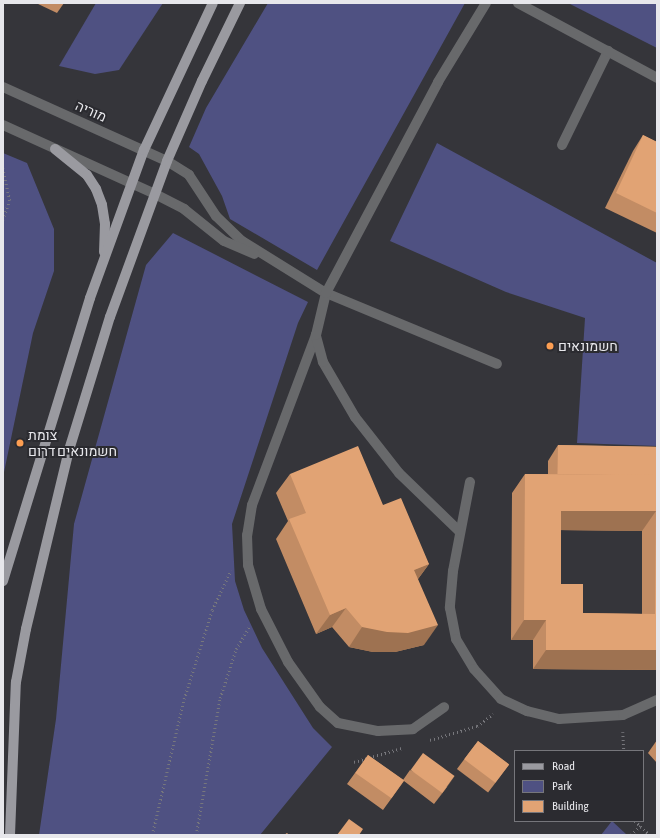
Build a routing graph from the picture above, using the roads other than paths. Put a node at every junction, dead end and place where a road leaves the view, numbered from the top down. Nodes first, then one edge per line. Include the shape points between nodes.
1 (213, 3) edge
2 (240, 3) edge
3 (486, 3) edge
4 (518, 3) edge
5 (608, 51) junction
6 (657, 78) edge
7 (3, 88) edge
8 (3, 125) edge
9 (562, 145) dead end
10 (55, 148) junction
11 (144, 150) junction
12 (167, 161) junction
13 (132, 184) junction
14 (155, 194) junction
15 (271, 260) junction
16 (101, 268) junction
17 (326, 293) junction
18 (316, 335) junction
19 (497, 364) dead end
20 (470, 482) dead end
21 (459, 531) junction
22 (3, 581) edge
23 (657, 700) edge
24 (444, 708) dead end
25 (10, 835) edge

1 - 11 main road
2 - 12 main road
3 - 17 street via 438,82
4 - 5 street
5 - 6 street
5 - 9 street
7 - 11 street, מוריה
8 - 10 street
10 - 13 street
10 - 16 main road via 87,175 96,189 105,224
11 - 12 street, מוריה
11 - 13 main road
12 - 14 main road
12 - 15 street, מוריה via 189,175 227,228
13 - 14 street
13 - 16 main road
14 - 15 street via 184,209 224,241
14 - 25 main road via 110,317 71,443 26,629 16,682
15 - 17 street
16 - 22 main road
17 - 18 street
17 - 19 street
18 - 21 street via 323,362 355,417 399,473
18 - 24 street via 252,505 247,535 248,564 261,609 288,662 320,707 338,723 378,731 412,729
20 - 21 street
21 - 23 street via 450,608 456,639 474,669 501,699 527,711 559,719 623,715

